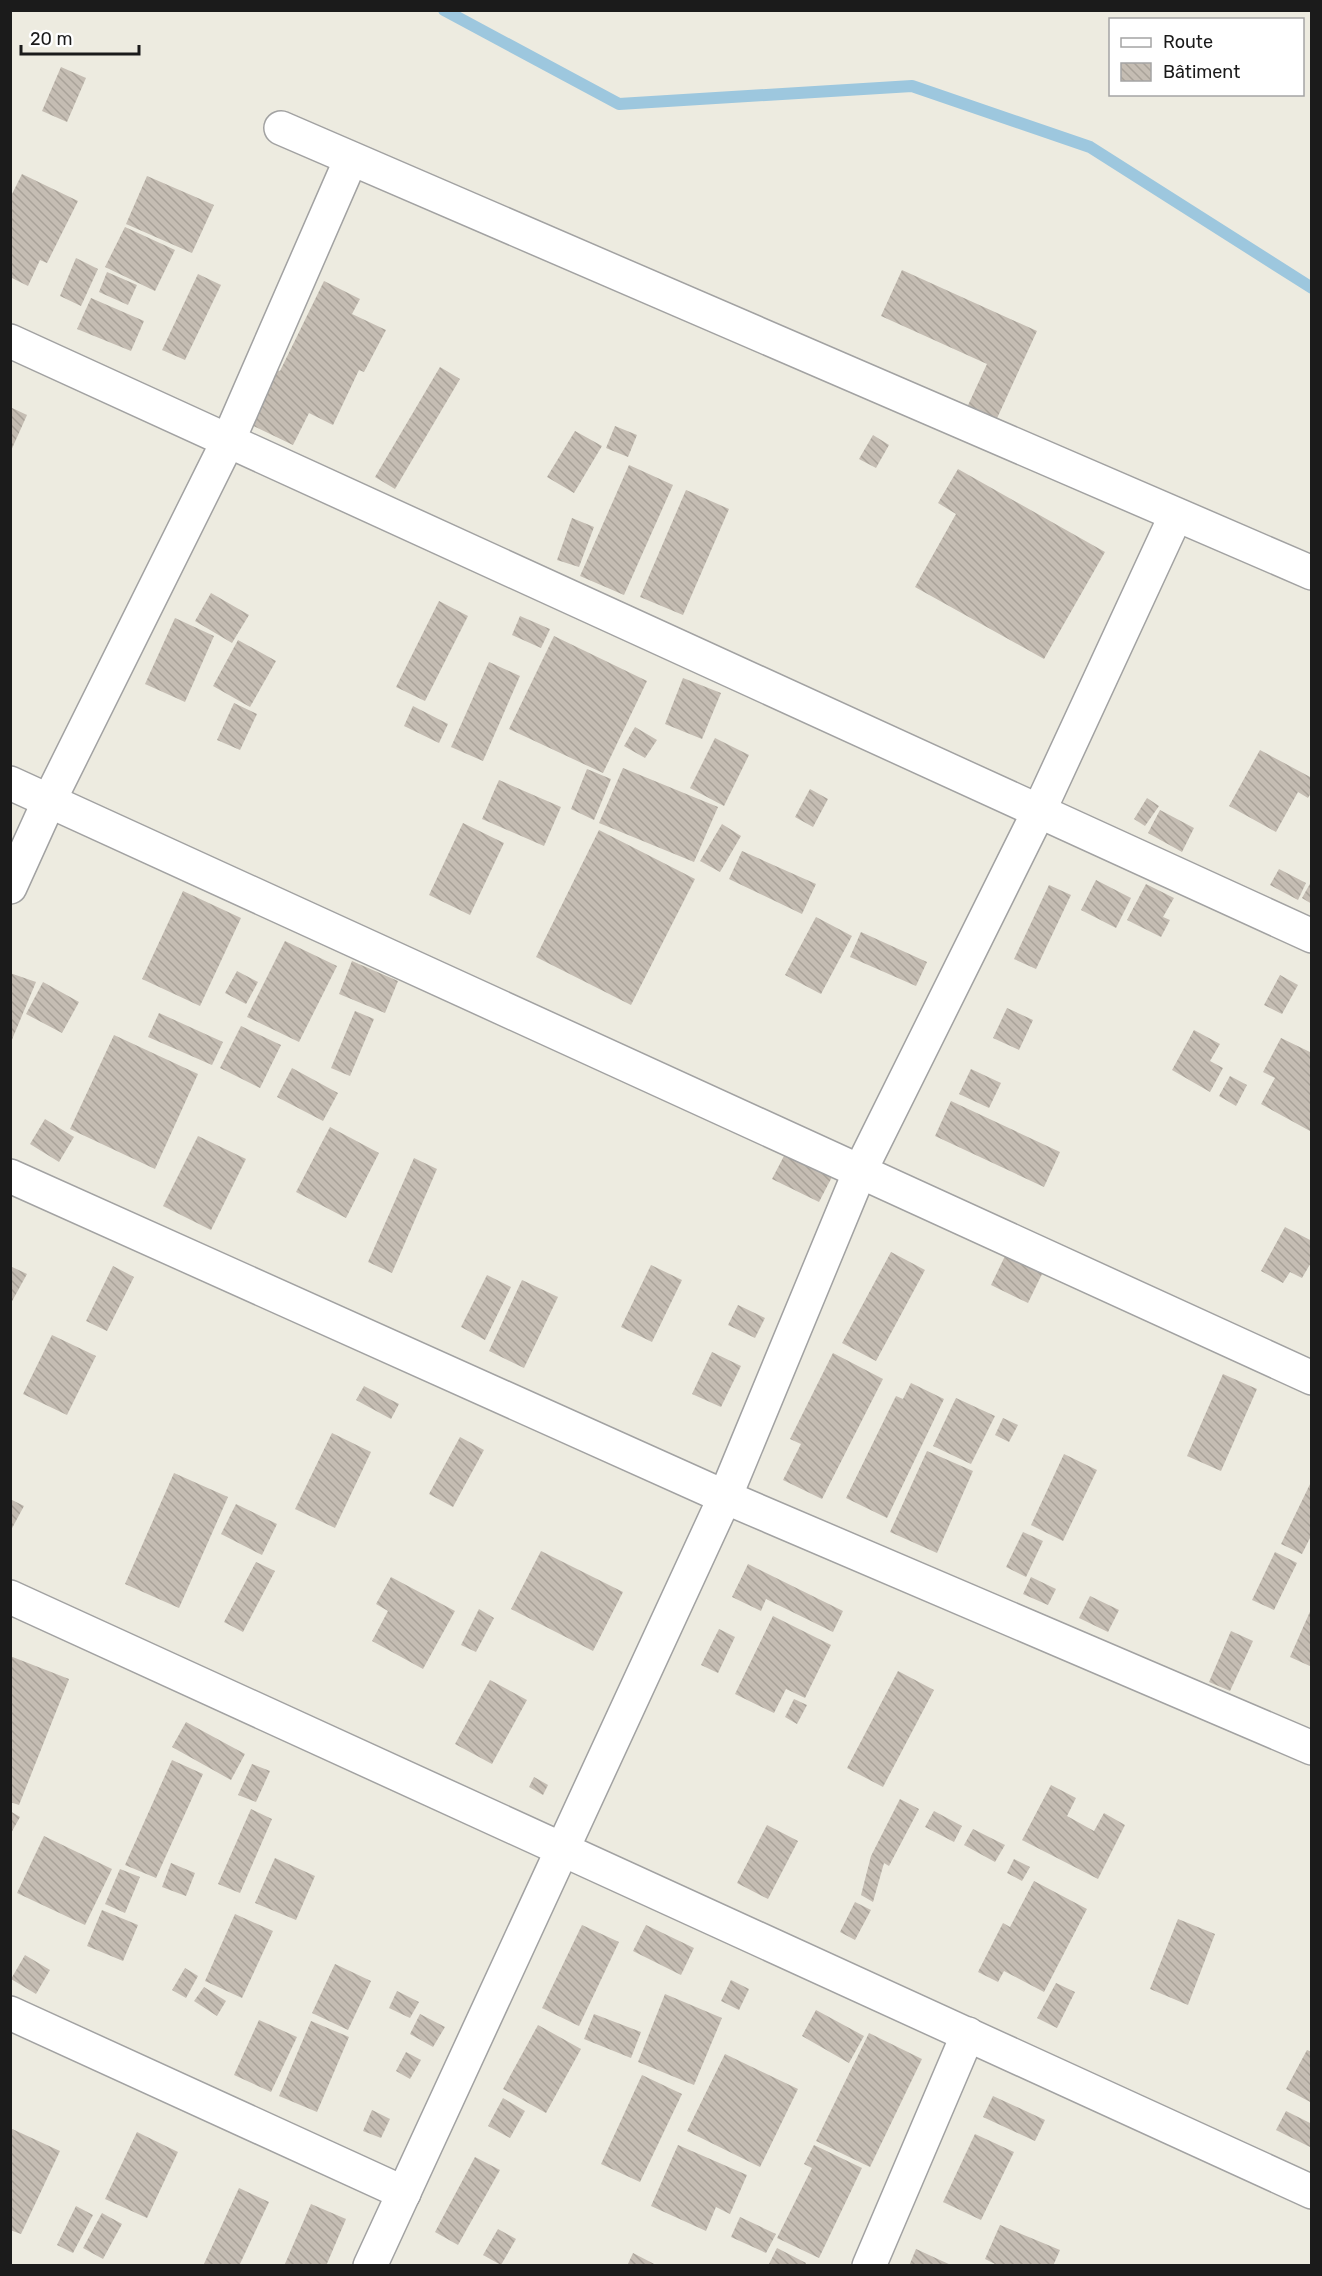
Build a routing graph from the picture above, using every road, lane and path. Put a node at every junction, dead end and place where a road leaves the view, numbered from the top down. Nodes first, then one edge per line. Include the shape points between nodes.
1 (281, 128) dead end
2 (351, 159) junction
3 (10, 341) edge
4 (228, 441) junction
5 (1176, 515) junction
6 (1311, 573) edge
7 (10, 783) edge
8 (49, 801) junction
9 (1039, 811) junction
10 (10, 888) edge
11 (1311, 936) edge
12 (860, 1171) junction
13 (10, 1176) edge
14 (1311, 1378) edge
15 (725, 1497) junction
16 (10, 1597) edge
17 (1311, 1748) edge
18 (562, 1849) junction
19 (10, 2013) edge
20 (968, 2034) junction
21 (1311, 2192) edge
22 (404, 2193) junction
23 (377, 2263) edge
24 (869, 2265) edge

1 - 2 street
2 - 4 street
2 - 5 street
3 - 4 street
4 - 8 street
4 - 9 street
5 - 6 street
5 - 9 street
7 - 8 street
8 - 10 street
8 - 12 street
9 - 11 street
9 - 12 street
12 - 14 street
12 - 15 street
13 - 15 street
15 - 17 street
15 - 18 street
16 - 18 street
18 - 20 street
18 - 22 street
19 - 22 street
20 - 21 street
20 - 24 street
22 - 23 street

